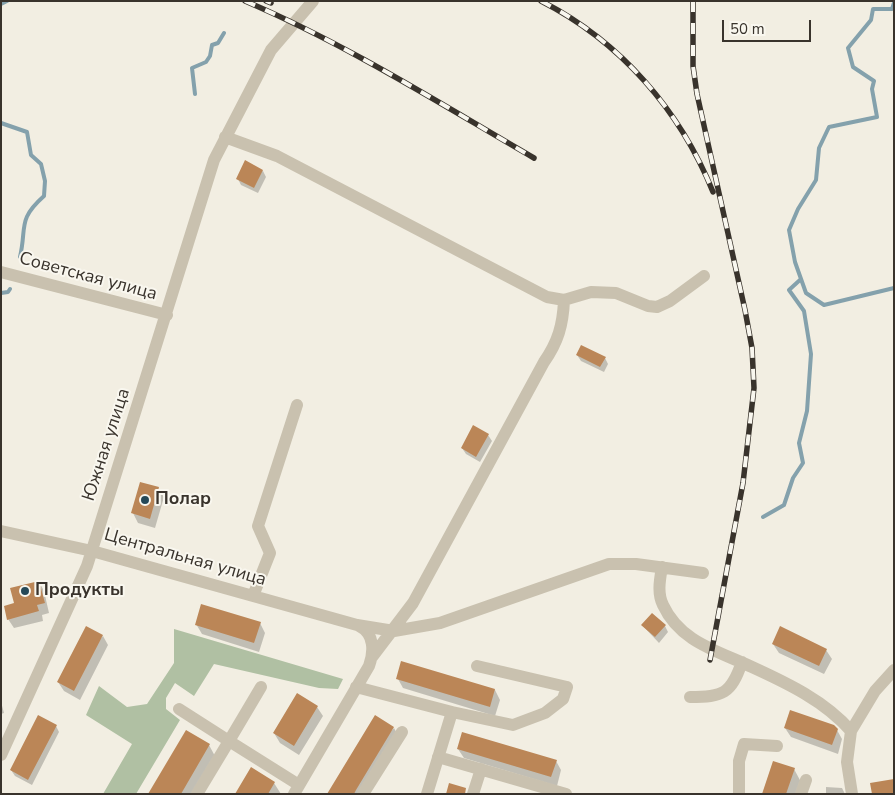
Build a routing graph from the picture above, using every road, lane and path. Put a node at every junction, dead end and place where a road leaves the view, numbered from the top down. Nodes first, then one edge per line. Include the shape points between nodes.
1 (313, 1) edge
2 (225, 137) junction
3 (1, 272) edge
4 (704, 276) dead end
5 (564, 300) junction
6 (167, 315) junction
7 (297, 404) dead end
8 (1, 531) edge
9 (92, 551) junction
10 (662, 567) junction
11 (704, 573) dead end
12 (253, 596) junction
13 (357, 625) junction
14 (394, 631) junction
15 (372, 657) junction
16 (742, 662) junction
17 (477, 666) dead end
18 (894, 670) edge
19 (262, 687) dead end
20 (356, 687) junction
21 (690, 697) dead end
22 (179, 709) dead end
23 (452, 712) junction
24 (851, 731) junction
25 (402, 732) dead end
26 (5, 736) edge
27 (229, 741) junction
28 (777, 746) dead end
29 (1, 755) edge
30 (438, 757) junction
31 (481, 769) junction
32 (806, 780) dead end
33 (296, 789) edge
34 (197, 794) edge
35 (363, 794) edge
36 (427, 794) edge
37 (473, 794) edge
38 (566, 794) edge
39 (739, 794) edge
40 (801, 794) edge
41 (852, 794) edge

1 - 2 street, Южная улица via 271,50
2 - 5 street via 277,156 536,293
2 - 6 street, Южная улица via 207,182
3 - 6 street, Советская улица
4 - 5 street via 670,301 657,306 648,306 616,293 590,292
5 - 14 street via 557,343 413,603
6 - 9 street, Южная улица
7 - 12 street via 258,526 270,552
8 - 9 street, Центральная улица
9 - 12 street, Центральная улица
9 - 26 street, Южная улица
10 - 11 street, Центральная улица
10 - 14 street, Центральная улица via 609,564 440,623
10 - 16 street via 660,598 674,622 712,651
12 - 13 street, Центральная улица
13 - 14 street, Центральная улица
13 - 15 street via 366,629 370,636
14 - 15 street
15 - 20 street
16 - 21 street via 733,684 724,693
16 - 24 street via 816,700 839,717
17 - 23 street via 567,687 563,699 545,713 513,725
18 - 24 street via 874,691
19 - 27 street
20 - 23 street
20 - 33 street
22 - 27 street
23 - 30 street
24 - 41 street via 847,762
25 - 35 street
26 - 29 street, Южная улица
27 - 33 street
27 - 34 street
28 - 39 street via 744,744 739,762
30 - 31 street
30 - 36 street
31 - 37 street
31 - 38 street
32 - 40 street

